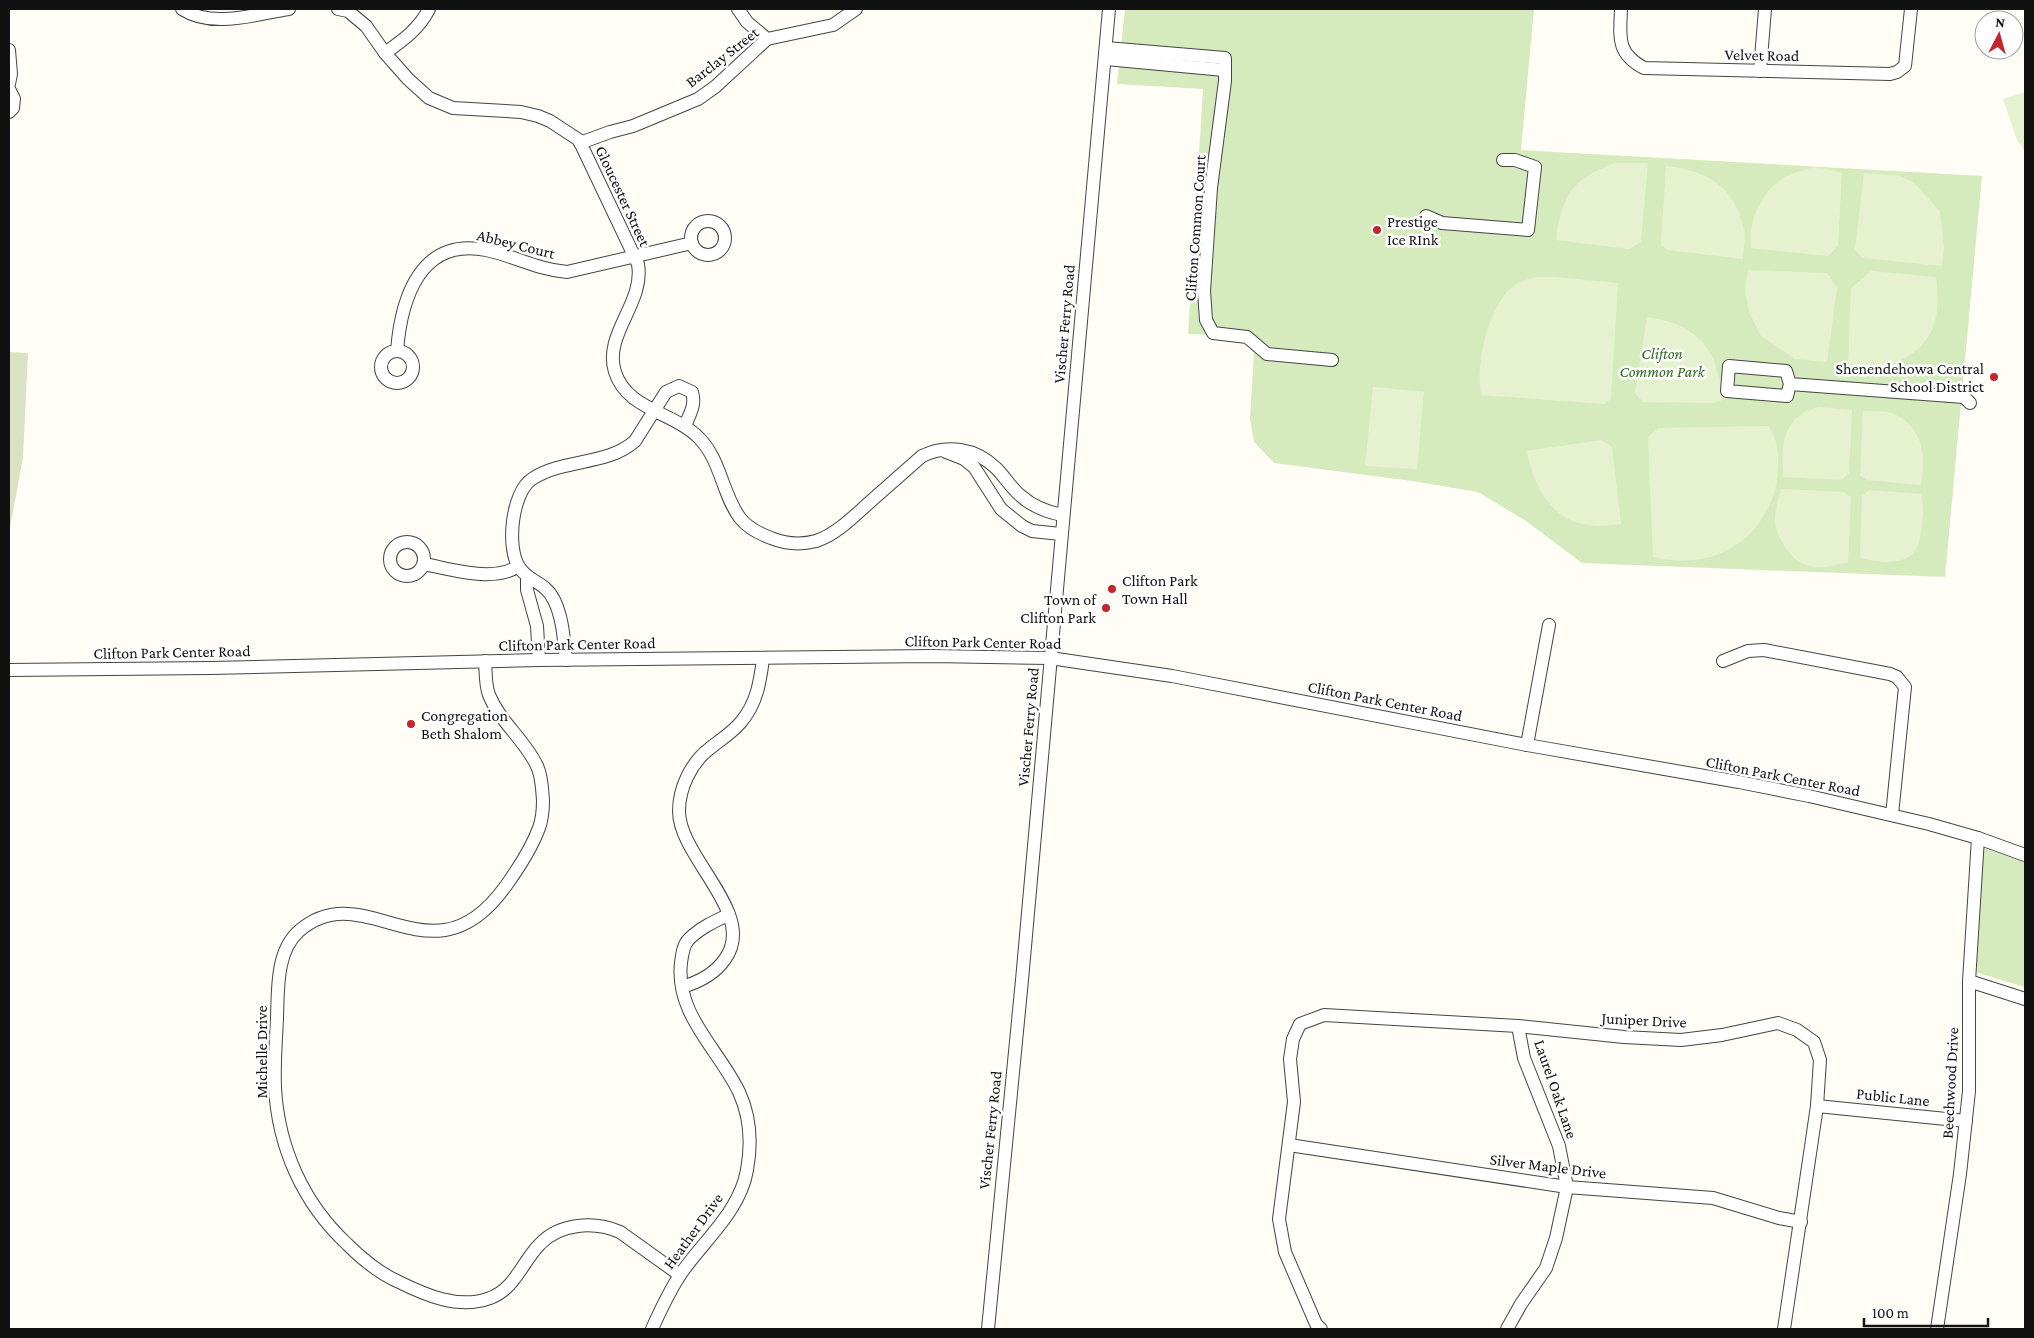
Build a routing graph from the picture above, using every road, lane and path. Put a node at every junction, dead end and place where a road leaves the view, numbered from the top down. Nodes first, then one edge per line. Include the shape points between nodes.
1 (182, 9) edge
2 (289, 9) edge
3 (338, 9) edge
4 (429, 9) edge
5 (738, 9) edge
6 (856, 9) edge
7 (1109, 9) edge
8 (1621, 9) edge
9 (1766, 9) edge
10 (1911, 9) edge
11 (767, 39) junction
12 (9, 50) edge
13 (385, 53) junction
14 (1106, 54) junction
15 (1760, 71) junction
16 (9, 84) edge
17 (9, 89) edge
18 (9, 112) edge
19 (580, 143) junction
20 (1503, 160) dead end
21 (1426, 216) dead end
22 (692, 243) dead end
23 (634, 257) junction
24 (397, 351) dead end
25 (1332, 360) dead end
26 (1790, 384) junction
27 (1970, 403) dead end
28 (654, 410) junction
29 (685, 426) junction
30 (942, 450) junction
31 (1062, 515) junction
32 (1061, 534) junction
33 (424, 564) dead end
34 (518, 566) junction
35 (527, 577) junction
36 (1550, 625) dead end
37 (1050, 658) junction
38 (763, 659) junction
39 (539, 660) junction
40 (566, 660) junction
41 (485, 661) junction
42 (1723, 661) dead end
43 (9, 670) edge
44 (1527, 745) junction
45 (1892, 815) junction
46 (1978, 838) junction
47 (2025, 855) edge
48 (728, 916) junction
49 (1969, 981) junction
50 (682, 987) junction
51 (2025, 999) edge
52 (1518, 1026) junction
53 (1817, 1106) junction
54 (1966, 1121) junction
55 (1289, 1145) junction
56 (1568, 1187) junction
57 (1801, 1222) junction
58 (680, 1275) junction
59 (652, 1329) edge
60 (988, 1329) edge
61 (1321, 1329) edge
62 (1507, 1329) edge
63 (1784, 1329) edge
64 (1937, 1329) edge

1 - 2 street via 209,19
3 - 13 street, Gloucester Street via 357,17
4 - 13 street via 411,34
5 - 11 street via 747,22
6 - 11 street, Barclay Street via 834,25
7 - 14 street, Vischer Ferry Road
8 - 15 street, Velvet Road via 1623,51 1644,68
9 - 15 street
10 - 15 street, Velvet Road via 1908,55 1905,66 1898,72
11 - 19 street, Barclay Street via 715,87 698,98 633,126
12 - 16 street
13 - 19 street, Gloucester Street via 429,98 453,108 538,116
14 - 25 street, Clifton Common Court via 1225,64 1204,291 1206,320 1213,333 1248,337 1267,354
14 - 31 street, Vischer Ferry Road
17 - 18 street via 14,99
19 - 23 street, Gloucester Street
20 - 21 street via 1515,160 1535,167 1528,230 1442,223
22 - 23 street, Abbey Court
23 - 24 street, Abbey Court via 567,272 548,270 472,248 438,255 421,272 406,297 399,323
23 - 28 street, Gloucester Street via 639,274 635,298 616,339 614,363 617,377 627,393
26 - 26 street via 1787,396 1727,391 1729,366 1786,371
26 - 27 street via 1964,397
28 - 29 street, Gloucester Street
28 - 29 street via 666,392 679,386 686,388 692,392 694,406
28 - 34 street via 628,448 560,466 524,485 516,504 512,540
29 - 30 street, Gloucester Street via 705,445 717,467 729,502 741,519 765,536 791,544 816,541 830,534 922,456
30 - 31 street, Gloucester Street via 964,449 976,453 996,468 1029,502 1042,510
30 - 32 street via 974,467 1001,509 1022,526 1032,531
31 - 32 street, Vischer Ferry Road
32 - 37 street, Vischer Ferry Road
33 - 34 street via 482,574 500,574
34 - 35 street
35 - 39 street via 527,590 537,626
35 - 40 street via 540,582 554,599
36 - 44 street
37 - 38 street, Clifton Park Center Road
37 - 44 street, Clifton Park Center Road via 1172,676
37 - 60 street, Vischer Ferry Road
38 - 40 street, Clifton Park Center Road
38 - 48 street via 758,695 750,710 742,722 696,763 680,796 680,823 688,846 718,891
39 - 40 street, Clifton Park Center Road
39 - 41 street, Clifton Park Center Road
41 - 43 street, Clifton Park Center Road
41 - 58 street, Michelle Drive via 488,692 496,708 538,766 543,792 540,826 522,864 497,898 485,912 458,928 413,929 344,913 322,918 299,931 288,945 278,996 275,1088 282,1134 290,1160 301,1186 331,1230 368,1264 395,1281 449,1302 489,1299 517,1277 539,1245 560,1231 584,1225 620,1232
42 - 45 street via 1748,651 1764,650 1897,677 1905,687
44 - 45 street, Clifton Park Center Road via 1740,782
45 - 46 street, Clifton Park Center Road
46 - 47 street, Clifton Park Center Road
46 - 49 street, Beechwood Drive
48 - 50 street, Heather Drive via 688,940 682,951
48 - 50 street via 733,931 732,942 720,968
49 - 51 street
49 - 54 street, Beechwood Drive
50 - 58 street, Heather Drive via 689,1012 739,1092 750,1126 751,1141 742,1190
52 - 53 street, Juniper Drive via 1682,1040 1778,1023 1797,1030 1814,1042 1820,1060
52 - 55 street, Juniper Drive via 1324,1015 1300,1024 1293,1039 1290,1060 1294,1102
52 - 56 street, Laurel Oak Lane via 1524,1058 1559,1146
53 - 54 street, Public Lane
53 - 57 street, Juniper Drive
54 - 64 street, Beechwood Drive
55 - 56 street, Silver Maple Drive
55 - 61 street via 1280,1227 1285,1252
56 - 57 street, Silver Maple Drive via 1713,1198
56 - 62 street, Laurel Oak Lane via 1546,1268
57 - 63 street, Juniper Drive
58 - 59 street, Heather Drive

